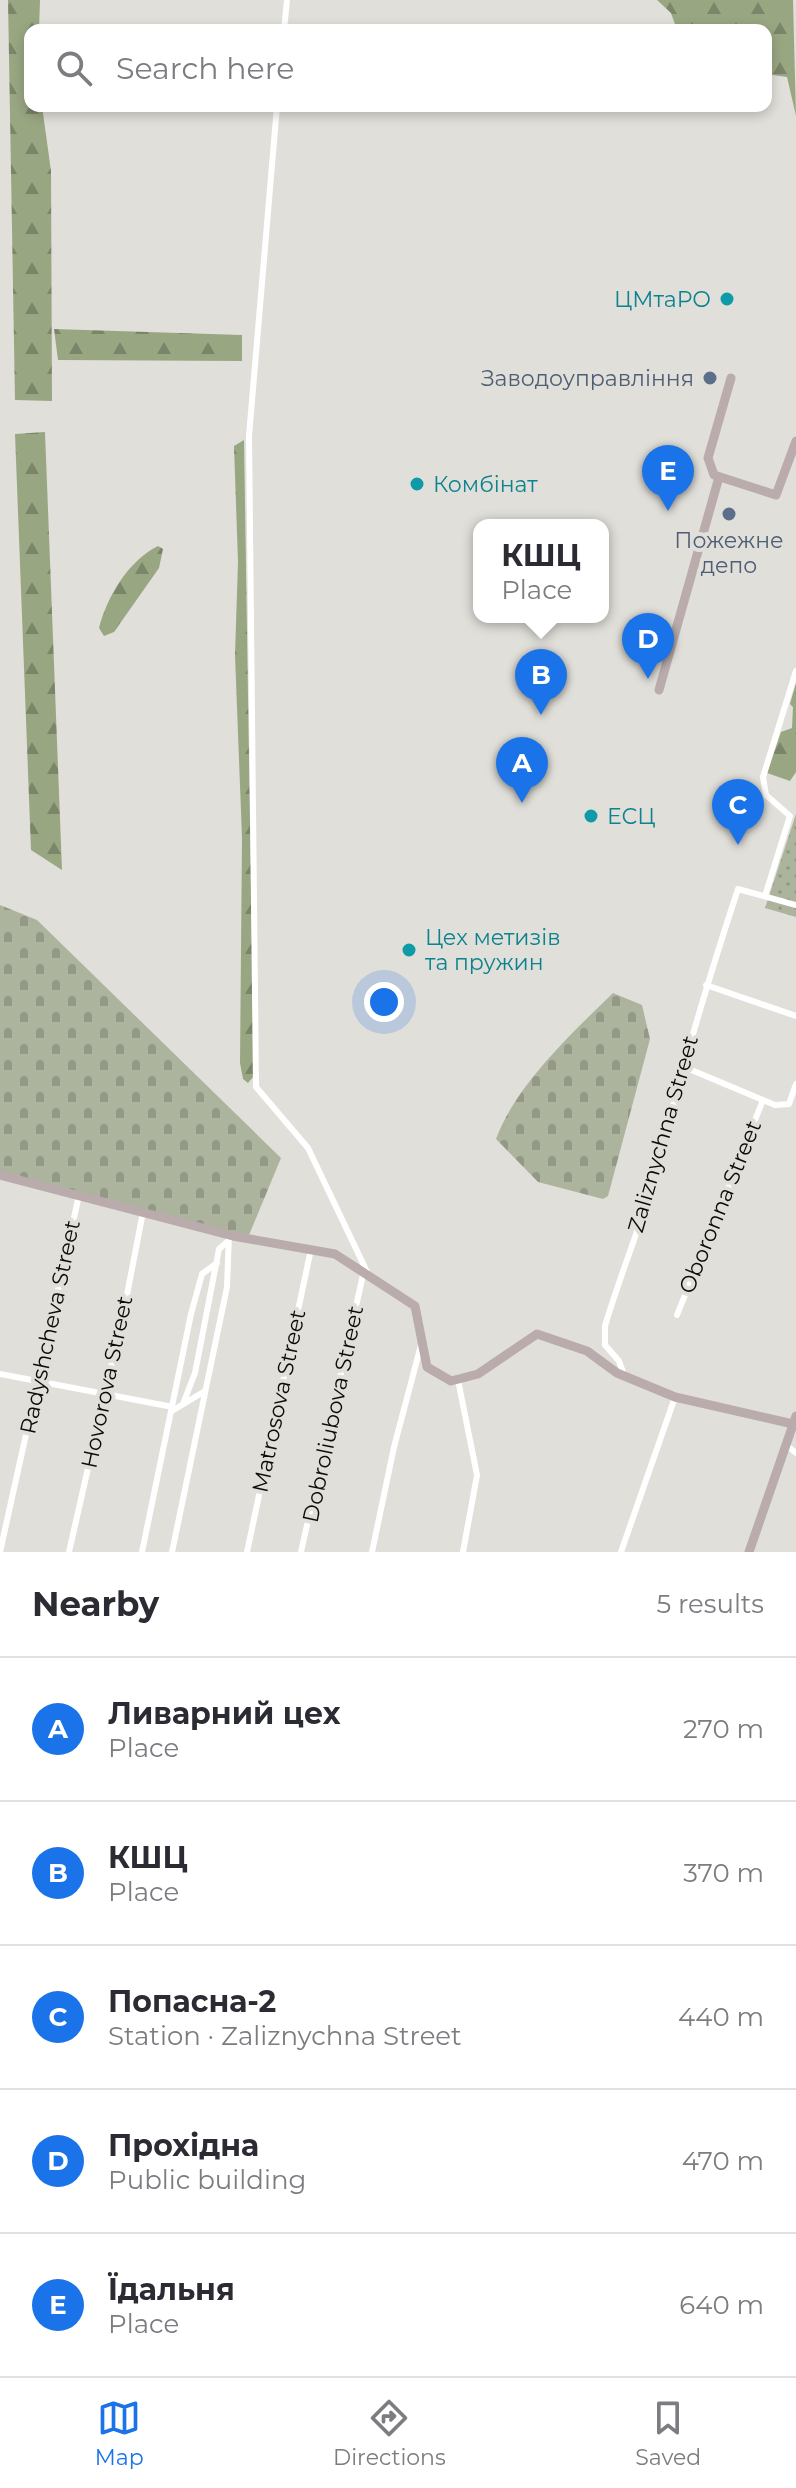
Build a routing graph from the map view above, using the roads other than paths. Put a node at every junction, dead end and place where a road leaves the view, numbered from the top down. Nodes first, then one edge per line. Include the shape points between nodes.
1 (287, 0) edge
2 (285, 24) edge
3 (276, 112) edge
4 (731, 378) dead end
5 (796, 441) edge
6 (719, 477) junction
7 (796, 671) edge
8 (659, 690) dead end
9 (765, 896) junction
10 (796, 905) edge
11 (706, 985) junction
12 (796, 1016) edge
13 (682, 1066) junction
14 (796, 1084) edge
15 (763, 1100) junction
16 (0, 1175) edge
17 (79, 1195) junction
18 (143, 1212) junction
19 (229, 1238) junction
20 (311, 1249) junction
21 (217, 1263) junction
22 (367, 1278) junction
23 (677, 1315) dead end
24 (421, 1345) junction
25 (429, 1368) junction
26 (0, 1374) edge
27 (413, 1375) junction
28 (625, 1376) junction
29 (458, 1380) junction
30 (37, 1382) junction
31 (205, 1391) junction
32 (104, 1395) junction
33 (675, 1397) junction
34 (183, 1404) junction
35 (173, 1409) junction
36 (795, 1420) edge
37 (786, 1445) junction
38 (796, 1453) edge
39 (0, 1552) edge
40 (69, 1552) edge
41 (142, 1552) edge
42 (172, 1552) edge
43 (247, 1552) edge
44 (301, 1552) edge
45 (372, 1552) edge
46 (463, 1552) edge
47 (621, 1552) edge
48 (749, 1552) edge

1 - 2 street
3 - 22 street via 249,436 256,1087 308,1148
4 - 6 street via 708,458
5 - 6 street via 776,495
6 - 8 street
7 - 9 street via 763,777 766,795 790,816
9 - 10 street
9 - 11 street, Zaliznychna Street via 738,889
11 - 12 street
11 - 13 street, Zaliznychna Street
13 - 15 street
13 - 28 street, Zaliznychna Street via 658,1165 605,1326 605,1345
14 - 15 street via 789,1104
15 - 23 street, Oboronna Street
16 - 17 street
17 - 18 street
17 - 30 street, Radyshcheva Street
18 - 19 street
18 - 32 street, Hovorova Street
19 - 20 street
19 - 21 street via 219,1249
19 - 31 street via 227,1287
20 - 22 street via 335,1254
20 - 43 street, Matrosova Street
21 - 34 street via 195,1373
21 - 35 street via 202,1274
22 - 24 street via 415,1306
22 - 44 street, Dobroliubova Street
24 - 25 street
24 - 27 street
25 - 27 street
25 - 29 street
26 - 30 street
27 - 45 street
28 - 29 street via 587,1351 537,1334 478,1374
28 - 33 street
29 - 46 street via 477,1475
30 - 32 street
30 - 39 street, Radyshcheva Street
31 - 34 street
31 - 42 street
32 - 35 street
32 - 40 street, Hovorova Street
33 - 36 street
33 - 47 street
34 - 35 street
35 - 41 street
36 - 37 street
37 - 38 street
37 - 48 street

